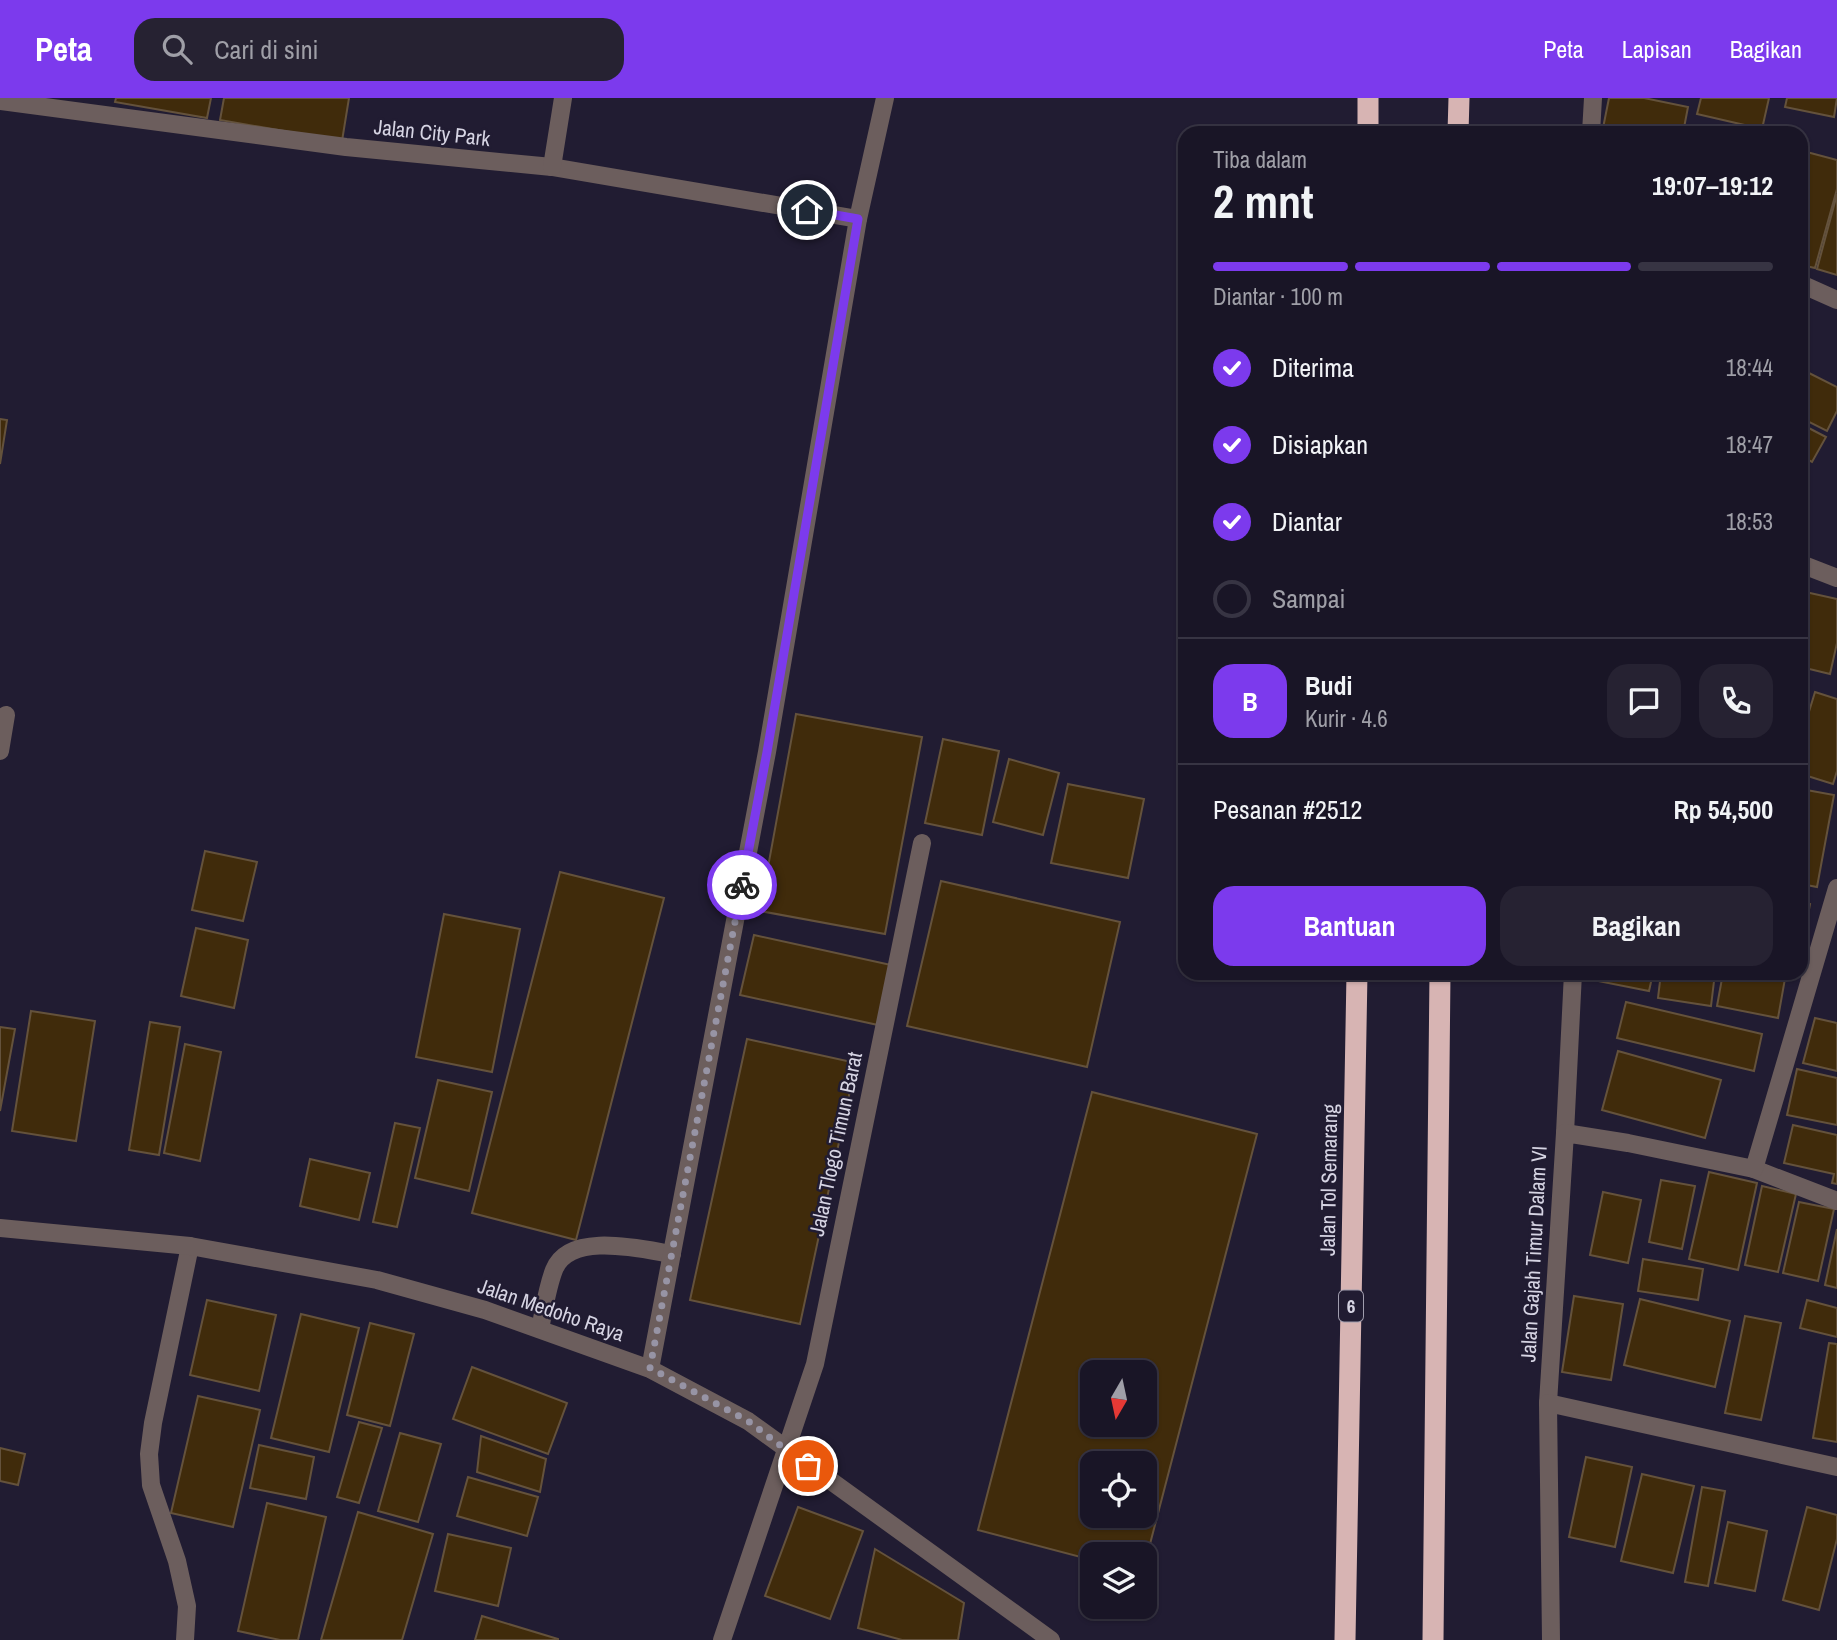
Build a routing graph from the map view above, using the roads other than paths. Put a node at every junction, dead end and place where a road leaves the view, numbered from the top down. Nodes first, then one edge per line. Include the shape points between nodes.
1 (563, 98) edge
2 (885, 98) edge
3 (1368, 98) edge
4 (1459, 98) edge
5 (1593, 98) edge
6 (0, 101) edge
7 (1367, 126) edge
8 (1458, 126) edge
9 (1591, 126) edge
10 (552, 167) junction
11 (858, 219) junction
12 (1808, 287) edge
13 (1837, 300) edge
14 (1808, 567) edge
15 (1837, 578) edge
16 (6, 715) dead end
17 (0, 751) edge
18 (922, 843) dead end
19 (1837, 888) edge
20 (1357, 980) edge
21 (1440, 980) edge
22 (1573, 980) edge
23 (1565, 1133) junction
24 (1754, 1169) junction
25 (1837, 1201) edge
26 (0, 1228) edge
27 (190, 1246) junction
28 (672, 1254) junction
29 (540, 1329) junction
30 (650, 1368) junction
31 (1549, 1403) junction
32 (786, 1451) junction
33 (1837, 1467) edge
34 (185, 1640) edge
35 (722, 1640) edge
36 (1051, 1640) edge
37 (1345, 1640) edge
38 (1433, 1640) edge
39 (1551, 1640) edge

1 - 10 street
2 - 11 street
3 - 7 highway
4 - 8 highway
5 - 9 street
6 - 10 street, Jalan City Park via 346,147
10 - 11 street, Jalan City Park
11 - 28 street via 769,738
12 - 13 street
14 - 15 street
16 - 17 street
18 - 32 street, Jalan Tlogo Timun Barat via 815,1364
19 - 24 street
20 - 37 highway, Jalan Tol Semarang / 6
21 - 38 highway
22 - 23 street
23 - 24 street, Jalan Gajah Timur Dalam VI
23 - 31 street, Jalan Gajah Timur Dalam VI
24 - 25 street, Jalan Gajah Timur Dalam VI
26 - 27 street, Jalan Medoho Raya
27 - 29 street, Jalan Medoho Raya via 377,1280
27 - 34 street via 149,1454 151,1485 187,1606
28 - 29 street via 617,1245 571,1251 555,1267
28 - 30 street
29 - 30 street, Jalan Medoho Raya
30 - 32 street, Jalan Medoho Raya via 748,1421
31 - 33 street
31 - 39 street, Jalan Gajah Timur Dalam VI
32 - 35 street, Jalan Tlogo Timun Barat
32 - 36 street, Jalan Medoho Raya

